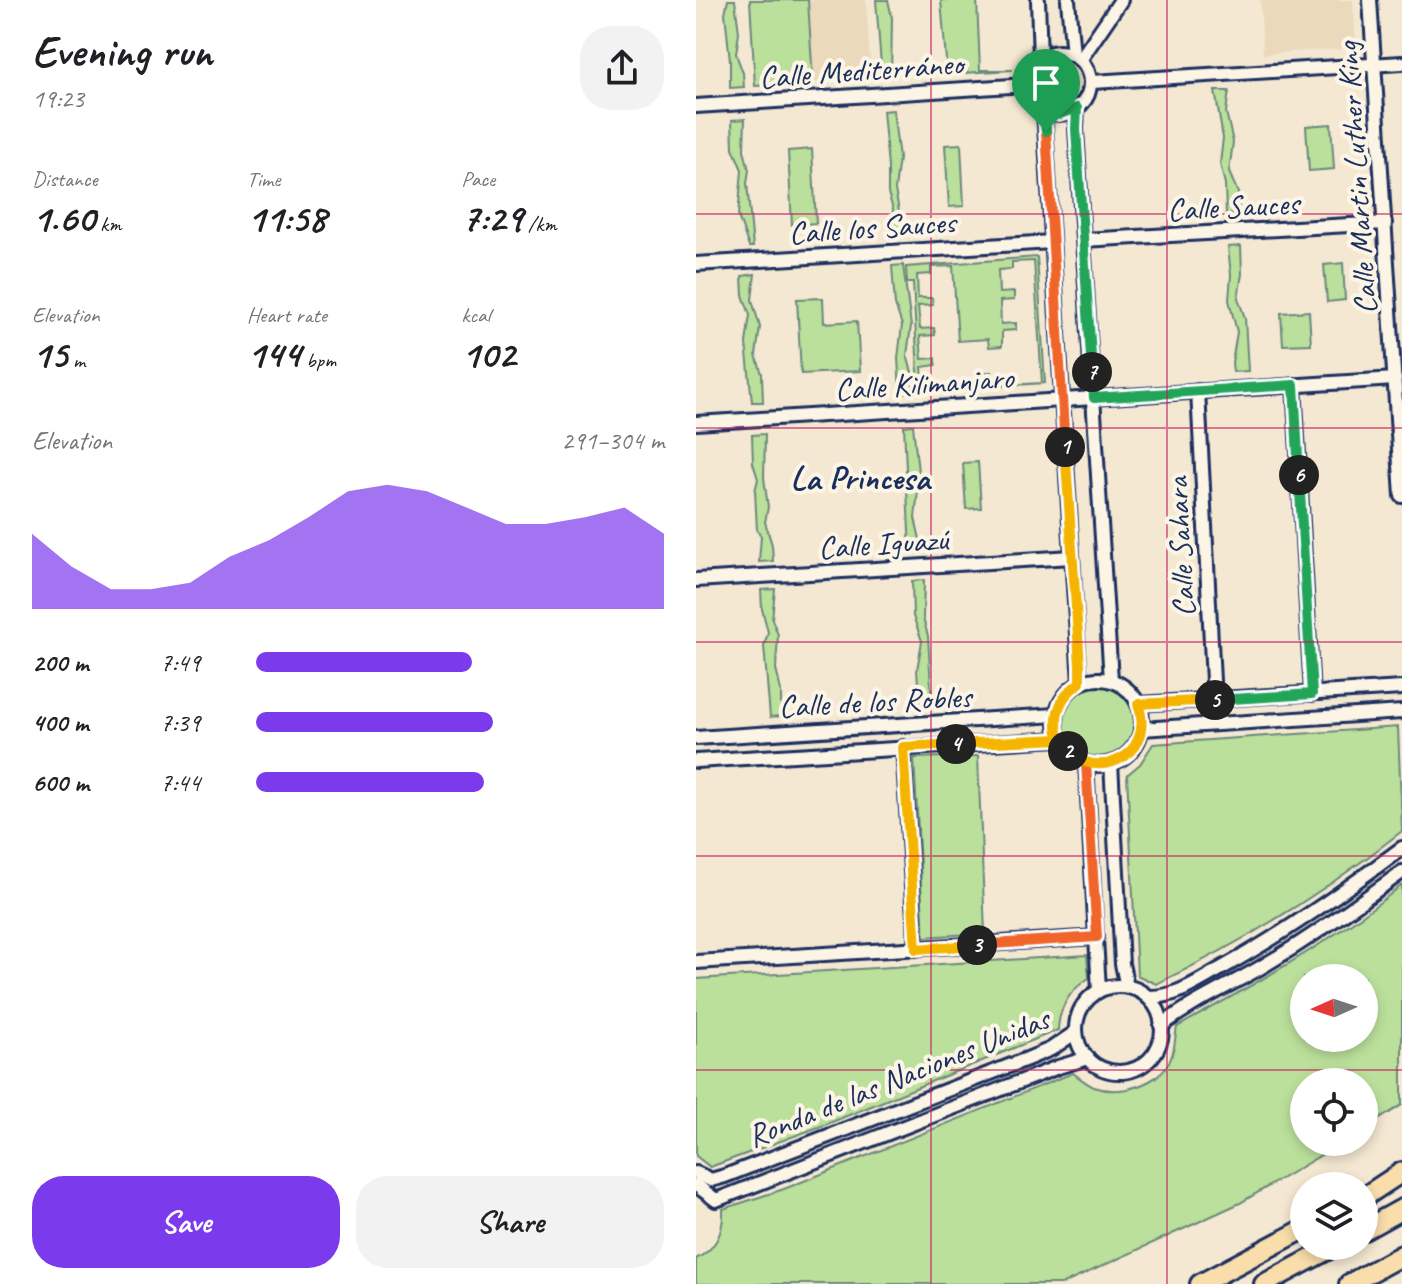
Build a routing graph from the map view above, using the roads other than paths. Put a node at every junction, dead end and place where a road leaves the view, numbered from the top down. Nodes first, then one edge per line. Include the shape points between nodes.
1 (1038, 0) edge
2 (1068, 0) edge
3 (1121, 0) edge
4 (1370, 0) edge
5 (1076, 58) junction
6 (1040, 59) junction
7 (1402, 63) edge
8 (1374, 65) junction
9 (1092, 82) junction
10 (1028, 85) junction
11 (696, 106) edge
12 (1077, 108) junction
13 (1044, 110) junction
14 (1385, 223) junction
15 (1083, 240) junction
16 (1052, 242) junction
17 (696, 264) edge
18 (1395, 379) junction
19 (1294, 385) junction
20 (1198, 391) junction
21 (1094, 398) junction
22 (1062, 400) junction
23 (696, 423) edge
24 (1402, 496) edge
25 (1072, 557) junction
26 (696, 580) edge
27 (1111, 680) junction
28 (1080, 683) junction
29 (1402, 688) edge
30 (1312, 694) junction
31 (1214, 700) junction
32 (1138, 704) junction
33 (1402, 712) edge
34 (1056, 715) junction
35 (1141, 729) junction
36 (696, 738) edge
37 (1059, 739) junction
38 (903, 747) junction
39 (696, 761) edge
40 (1086, 763) junction
41 (1111, 763) junction
42 (1402, 848) edge
43 (1402, 872) edge
44 (1097, 937) junction
45 (916, 949) junction
46 (696, 962) edge
47 (1127, 987) junction
48 (1099, 990) junction
49 (1148, 997) junction
50 (1161, 1026) junction
51 (1076, 1032) junction
52 (1088, 1058) junction
53 (1402, 1172) edge
54 (696, 1173) edge
55 (696, 1185) edge
56 (1378, 1188) edge
57 (1402, 1209) edge
58 (1378, 1222) edge
59 (1290, 1236) edge
60 (1402, 1255) edge
61 (1309, 1260) edge
62 (1200, 1284) edge
63 (1264, 1284) edge
64 (1349, 1284) edge

1 - 6 street
2 - 5 street
3 - 5 street
4 - 8 street, Calle Martin Luther King
5 - 6 street via 1058,52
5 - 9 street
6 - 10 street
7 - 8 street
8 - 9 street
8 - 14 street, Calle Martin Luther King
9 - 12 street
10 - 11 street, Calle Mediterráneo
10 - 13 street
12 - 13 street via 1059,114
12 - 15 street
13 - 16 street
14 - 15 street, Calle Sauces
14 - 18 street, Calle Martin Luther King
15 - 21 street
16 - 17 street, Calle los Sauces
16 - 22 street
18 - 19 street, Calle Kilimanjaro
18 - 24 street, Calle Martin Luther King
19 - 20 street, Calle Kilimanjaro
19 - 30 street
20 - 21 street, Calle Kilimanjaro
20 - 31 street, Calle Sahara
21 - 22 street, Calle Kilimanjaro
21 - 27 street
22 - 23 street, Calle Kilimanjaro
22 - 25 street
25 - 26 street, Calle Iguazú
25 - 28 street
27 - 28 street
27 - 32 street
28 - 34 street via 1063,697
29 - 30 street
30 - 31 street
31 - 32 street
32 - 35 street
33 - 35 street
34 - 36 street, Calle de los Robles
34 - 37 street
35 - 41 street via 1132,750
37 - 38 street, Calle de los Robles
37 - 40 street
38 - 39 street, Calle de los Robles
38 - 45 street
40 - 41 street
40 - 44 street
41 - 47 street
42 - 49 street via 1251,952 1176,993
43 - 50 street via 1313,936
44 - 45 street
44 - 48 street
45 - 46 street
47 - 48 street
47 - 49 street
48 - 51 street via 1083,1004
49 - 50 street
50 - 52 street via 1157,1049 1134,1069 1105,1070
51 - 52 street
51 - 54 street, Ronda de las Naciones Unidas via 1027,1059 725,1176 711,1180
52 - 55 street, Ronda de las Naciones Unidas via 716,1200
53 - 56 highway
57 - 58 highway
59 - 62 highway
60 - 64 highway
61 - 63 highway

